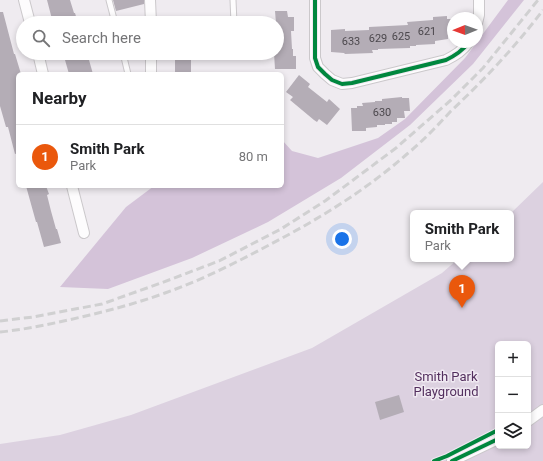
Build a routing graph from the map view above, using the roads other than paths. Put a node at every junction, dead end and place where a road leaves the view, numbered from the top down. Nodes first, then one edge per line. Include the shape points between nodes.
1 (24, 0) edge
2 (109, 0) edge
3 (150, 0) edge
4 (233, 0) edge
5 (315, 0) edge
6 (479, 0) edge
7 (479, 12) edge
8 (28, 16) edge
9 (113, 16) edge
10 (151, 16) edge
11 (234, 16) edge
12 (465, 48) edge
13 (40, 60) edge
14 (125, 60) edge
15 (151, 60) edge
16 (43, 72) edge
17 (128, 72) edge
18 (151, 72) edge
19 (73, 188) edge
20 (84, 232) dead end
21 (543, 410) edge
22 (531, 419) edge
23 (495, 440) edge
24 (452, 461) edge

1 - 8 street
2 - 9 lane
3 - 10 street
4 - 11 lane
5 - 12 street via 315,58 318,67 325,74 342,84 446,60
6 - 7 street
13 - 16 street
14 - 17 lane
15 - 18 street
19 - 20 street
21 - 22 street
23 - 24 street

